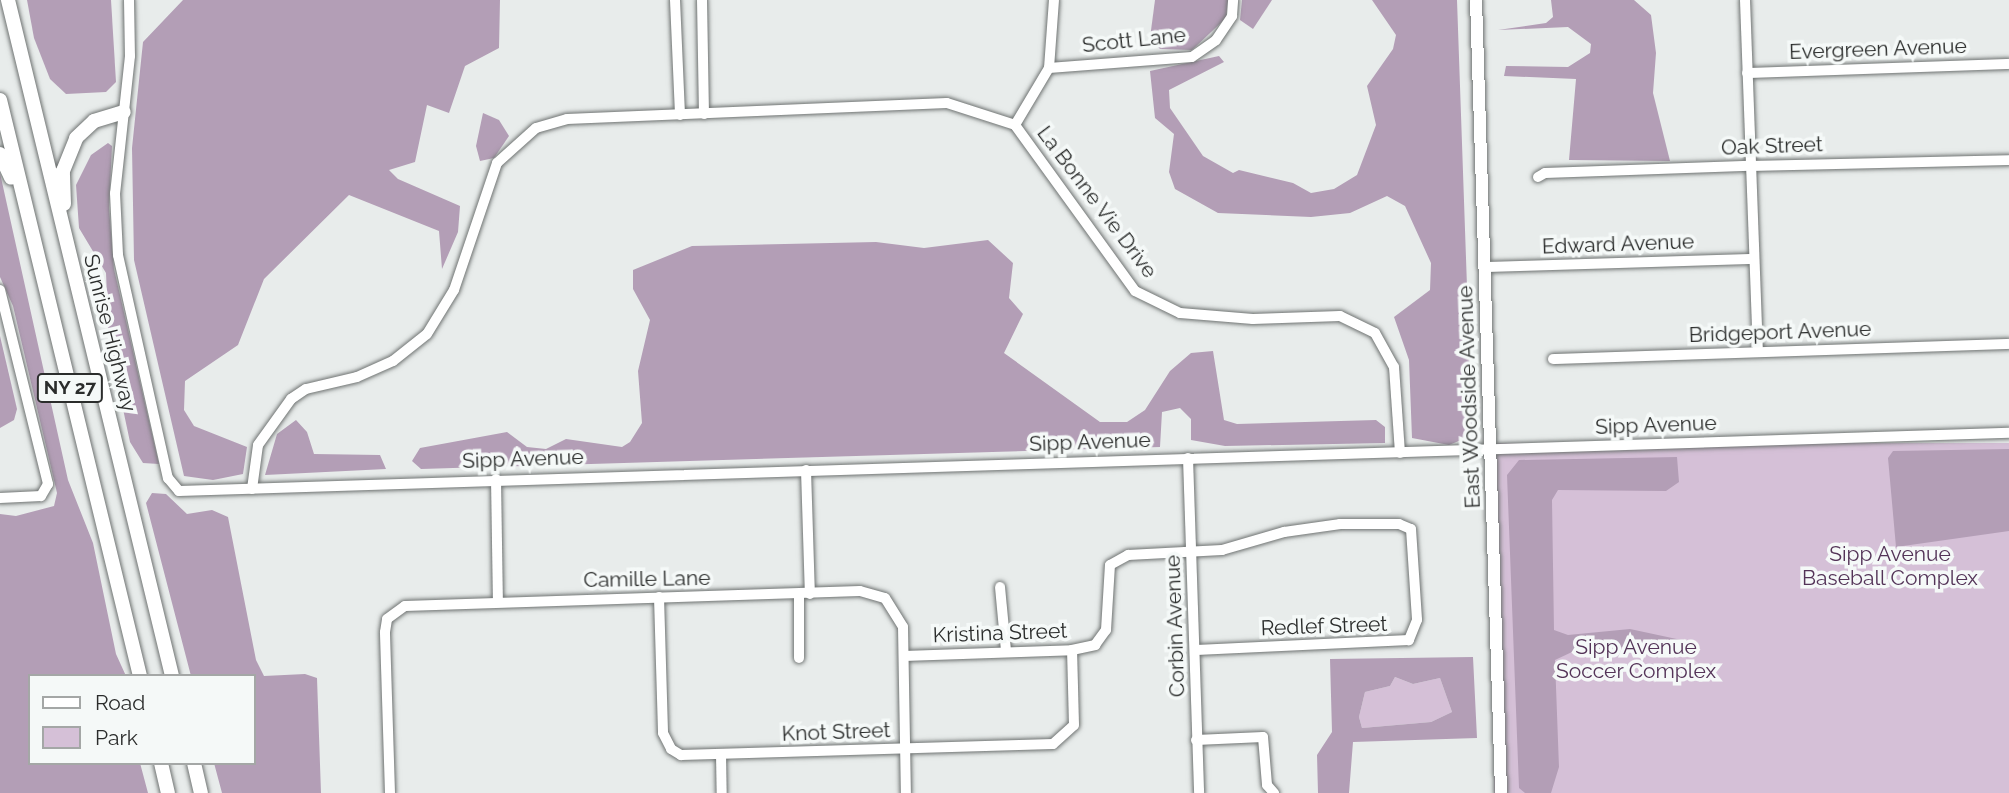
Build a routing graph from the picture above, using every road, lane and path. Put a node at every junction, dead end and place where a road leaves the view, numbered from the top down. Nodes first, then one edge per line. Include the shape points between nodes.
1 (8, 0) edge
2 (129, 0) edge
3 (675, 0) edge
4 (702, 0) edge
5 (1054, 0) edge
6 (1233, 0) edge
7 (1476, 0) edge
8 (1745, 0) edge
9 (2009, 64) edge
10 (1049, 68) junction
11 (1747, 73) junction
12 (0, 100) edge
13 (124, 112) junction
14 (704, 114) junction
15 (680, 115) junction
16 (1015, 125) junction
17 (0, 154) edge
18 (2009, 160) edge
19 (1750, 166) junction
20 (1538, 177) dead end
21 (68, 248) junction
22 (38, 258) junction
23 (1754, 259) junction
24 (1484, 267) junction
25 (0, 290) edge
26 (2009, 344) edge
27 (1758, 352) junction
28 (1553, 359) dead end
29 (2009, 433) edge
30 (1490, 450) junction
31 (1400, 453) junction
32 (1188, 458) junction
33 (806, 470) junction
34 (496, 480) junction
35 (252, 489) junction
36 (0, 498) edge
37 (1192, 552) junction
38 (1000, 587) dead end
39 (810, 594) junction
40 (799, 595) junction
41 (659, 597) junction
42 (498, 602) junction
43 (1072, 650) junction
44 (1196, 650) junction
45 (1006, 651) junction
46 (904, 656) junction
47 (799, 658) dead end
48 (140, 674) edge
49 (172, 674) edge
50 (1196, 740) junction
51 (904, 749) junction
52 (721, 754) junction
53 (162, 765) edge
54 (194, 765) edge
55 (169, 793) edge
56 (201, 793) edge
57 (390, 793) edge
58 (722, 793) edge
59 (906, 793) edge
60 (1199, 793) edge
61 (1274, 793) edge
62 (1500, 793) edge

1 - 21 highway, Sunrise Highway / NY 27
2 - 13 street
3 - 15 street
4 - 14 street
5 - 10 street
6 - 10 street, Scott Lane via 1232,16 1216,40 1192,57
7 - 24 main road, East Woodside Avenue
8 - 11 street
9 - 11 street, Evergreen Avenue
10 - 16 street
11 - 19 street
12 - 22 highway, NY 27
13 - 21 highway via 88,125 68,154 63,190
13 - 35 street, Sipp Avenue via 115,192 118,255 173,487 183,492
14 - 15 street, La Bonne Vie Drive
14 - 16 street, La Bonne Vie Drive via 947,103
15 - 35 street, La Bonne Vie Drive via 568,119 536,128 515,143 497,163 454,290 427,334 393,361 357,377 306,389 290,399 258,444
16 - 31 street, La Bonne Vie Drive via 1135,291 1180,313 1253,318 1340,316 1375,333 1394,367
17 - 22 highway
18 - 19 street, Oak Street
19 - 20 street, Oak Street
19 - 23 street
21 - 49 highway, Sunrise Highway / NY 27
22 - 48 highway, NY 27
23 - 24 street, Edward Avenue
23 - 27 street
24 - 30 main road, East Woodside Avenue
25 - 36 street via 47,478 47,493
26 - 27 street, Bridgeport Avenue
27 - 28 street, Bridgeport Avenue
29 - 30 street, Sipp Avenue
30 - 31 street, Sipp Avenue
30 - 62 main road, East Woodside Avenue
31 - 32 street, Sipp Avenue
32 - 33 street, Sipp Avenue
32 - 37 street, Corbin Avenue
33 - 34 street, Sipp Avenue
33 - 39 street
34 - 35 street, Sipp Avenue
34 - 42 street
37 - 43 street, Kristina Street via 1119,558 1107,575 1107,620 1102,638 1095,645
37 - 44 street, Corbin Avenue
37 - 44 street, Redlef Street via 1340,524 1399,524 1411,529 1415,539 1416,628 1409,640
38 - 45 street
39 - 40 street, Camille Lane
39 - 46 street, Camille Lane via 860,591 885,598 903,627
40 - 41 street, Camille Lane
40 - 47 street
41 - 42 street, Camille Lane
41 - 52 street, Knot Street via 665,741 681,755
42 - 57 street, Camille Lane via 405,606 387,620
43 - 45 street, Kristina Street
43 - 51 street, Knot Street via 1075,717 1062,740 1054,744
44 - 50 street, Corbin Avenue
45 - 46 street, Kristina Street
46 - 51 street, Camille Lane
50 - 60 street, Corbin Avenue
50 - 61 street via 1263,737 1267,785
51 - 52 street, Knot Street
51 - 59 street, Camille Lane
52 - 58 street
53 - 55 highway
54 - 56 highway

